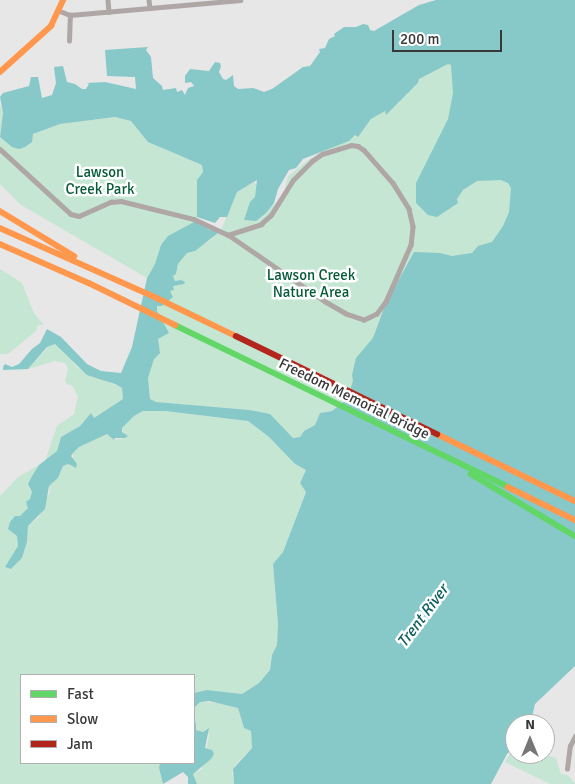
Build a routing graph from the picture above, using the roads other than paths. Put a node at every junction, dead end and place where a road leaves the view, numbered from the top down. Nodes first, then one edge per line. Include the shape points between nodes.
1 (63, 0) edge
2 (108, 0) edge
3 (149, 0) edge
4 (240, 0) edge
5 (233, 1) edge
6 (150, 8) junction
7 (60, 11) junction
8 (109, 12) junction
9 (70, 15) junction
10 (69, 41) dead end
11 (0, 72) edge
12 (0, 150) edge
13 (0, 211) edge
14 (0, 228) edge
15 (228, 235) junction
16 (0, 244) edge
17 (120, 282) junction
18 (426, 448) junction
19 (575, 501) edge
20 (575, 520) edge
21 (575, 536) edge
22 (575, 736) edge
23 (567, 769) dead end

1 - 7 main road
2 - 8 street
3 - 6 street
4 - 5 street
5 - 6 street
6 - 8 street
7 - 9 street
7 - 11 main road via 47,30
8 - 9 street
9 - 10 street
12 - 15 street via 71,214 79,216 121,201 194,219
13 - 17 main road
14 - 17 main road
15 - 15 street via 264,222 293,180 312,161 337,148 351,145 358,146 371,157 400,192 409,209 413,227 411,245 384,306 364,320 350,316 303,288
16 - 18 main road, Freedom Memorial Bridge
17 - 19 main road, Freedom Memorial Bridge
18 - 20 main road, Freedom Memorial Bridge
18 - 21 main road
22 - 23 street via 570,746

